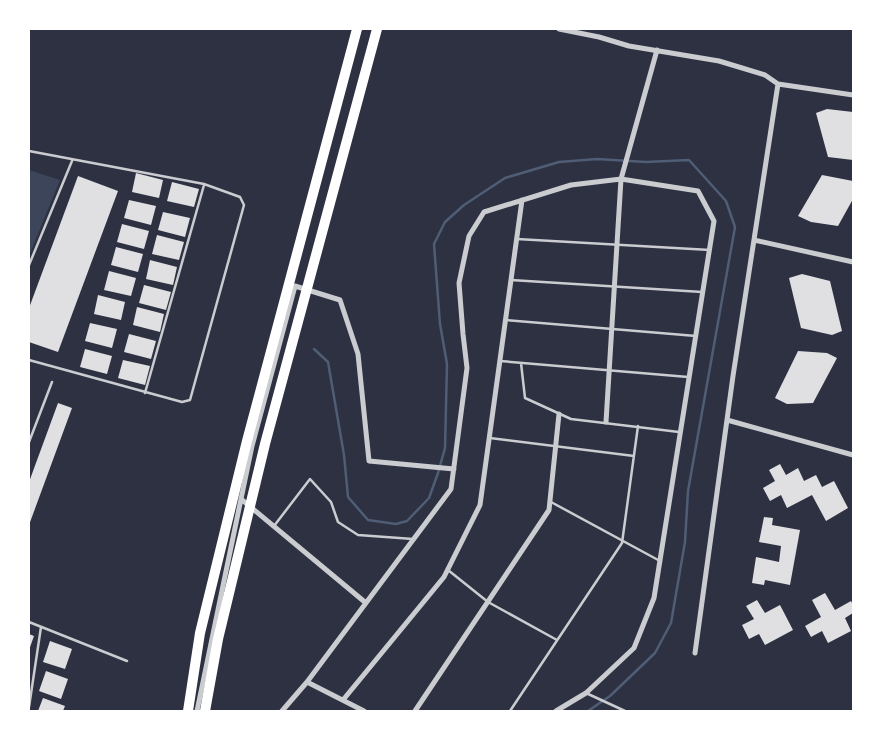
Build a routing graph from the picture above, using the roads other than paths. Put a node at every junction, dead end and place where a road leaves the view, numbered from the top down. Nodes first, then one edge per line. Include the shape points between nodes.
1 (358, 29) edge
2 (377, 29) edge
3 (559, 29) edge
4 (657, 50) junction
5 (778, 84) junction
6 (853, 95) edge
7 (29, 152) edge
8 (72, 161) junction
9 (622, 177) junction
10 (204, 184) junction
11 (522, 200) junction
12 (517, 239) junction
13 (754, 240) junction
14 (617, 245) junction
15 (710, 250) junction
16 (853, 262) edge
17 (29, 265) edge
18 (511, 280) junction
19 (614, 286) junction
20 (703, 292) junction
21 (506, 320) junction
22 (612, 329) junction
23 (696, 336) junction
24 (29, 360) edge
25 (500, 361) junction
26 (521, 363) junction
27 (610, 370) junction
28 (690, 377) junction
29 (52, 382) dead end
30 (145, 393) junction
31 (560, 414) junction
32 (727, 420) junction
33 (606, 422) junction
34 (638, 426) junction
35 (681, 432) junction
36 (490, 438) junction
37 (29, 442) edge
38 (556, 446) junction
39 (634, 456) junction
40 (853, 456) edge
41 (454, 468) junction
42 (241, 499) junction
43 (550, 502) junction
44 (274, 526) junction
45 (414, 540) junction
46 (622, 540) junction
47 (660, 561) junction
48 (448, 570) junction
49 (488, 602) junction
50 (366, 603) junction
51 (29, 622) edge
52 (41, 626) junction
53 (557, 640) junction
54 (696, 653) dead end
55 (127, 661) dead end
56 (307, 682) junction
57 (586, 692) junction
58 (343, 700) junction
59 (29, 707) edge
60 (188, 711) edge
61 (197, 711) edge
62 (206, 711) edge
63 (282, 711) edge
64 (364, 711) edge
65 (415, 711) edge
66 (510, 711) edge
67 (556, 711) edge
68 (625, 711) edge

1 - 60 highway via 247,440 200,633
2 - 62 highway via 265,444 218,639
3 - 4 street
4 - 5 street via 719,61 765,76
4 - 9 street
5 - 6 street
5 - 13 street
7 - 8 lane
8 - 10 lane
8 - 17 lane
9 - 11 street via 571,185
9 - 14 street
9 - 15 street via 698,192 714,221
10 - 30 lane
10 - 30 lane via 240,198 244,205 190,400 182,402
11 - 12 street
11 - 41 street via 484,212 469,236 459,284 467,368
12 - 14 lane
12 - 18 street
13 - 16 street
13 - 32 street
14 - 15 lane
14 - 19 street
15 - 20 street
18 - 19 lane
18 - 21 street
19 - 20 lane
19 - 22 street
20 - 23 street
21 - 22 lane
21 - 25 street
22 - 23 lane
22 - 27 street
23 - 28 street
24 - 30 lane
25 - 26 lane
25 - 36 street
26 - 27 lane
26 - 31 lane via 525,398
27 - 28 lane
27 - 33 street
28 - 35 street
29 - 37 lane
31 - 33 lane
31 - 38 street
32 - 40 street
32 - 54 street
33 - 34 lane
34 - 35 lane
34 - 39 lane
35 - 47 street
36 - 38 lane
36 - 48 street via 480,505
38 - 39 lane
38 - 43 street
39 - 46 lane
41 - 42 street via 369,461 358,354 340,300 296,286 252,446
41 - 45 street via 452,489
42 - 44 street
42 - 61 street
43 - 46 lane
43 - 49 street via 549,510
44 - 45 lane via 310,479 331,502 338,522 358,535
44 - 50 street
45 - 50 street
46 - 47 lane
46 - 53 lane
47 - 57 street via 654,598 634,648
48 - 49 lane
48 - 58 street
49 - 53 lane
49 - 65 street
50 - 56 street
51 - 52 lane
52 - 55 lane
52 - 59 lane
53 - 66 lane
56 - 58 street
56 - 63 street
57 - 67 street
57 - 68 lane
58 - 64 street

